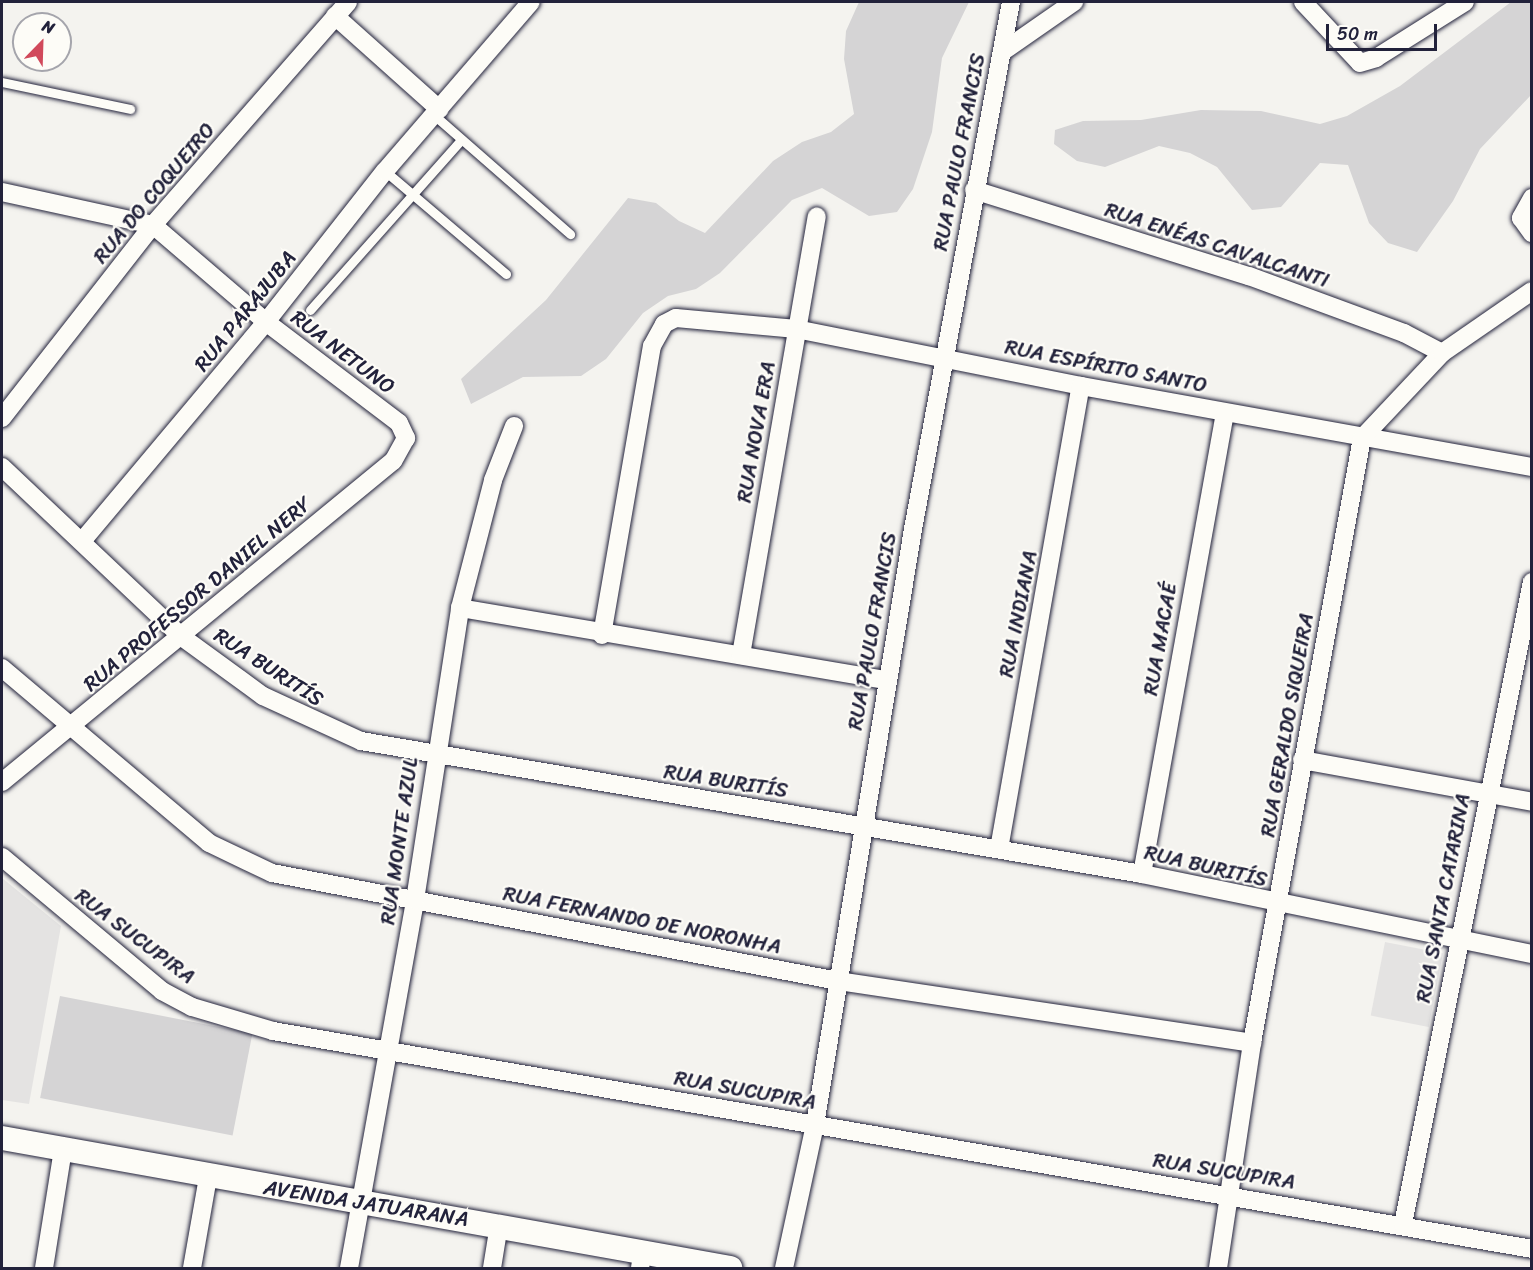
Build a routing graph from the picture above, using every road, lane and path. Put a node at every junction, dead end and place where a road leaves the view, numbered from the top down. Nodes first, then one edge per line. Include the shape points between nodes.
1 (348, 2) edge
2 (531, 2) edge
3 (1011, 2) edge
4 (1074, 2) edge
5 (1303, 2) edge
6 (1465, 2) edge
7 (335, 16) junction
8 (1002, 52) junction
9 (2, 82) edge
10 (130, 109) dead end
11 (437, 112) junction
12 (461, 140) junction
13 (385, 171) junction
14 (974, 190) junction
15 (2, 192) edge
16 (411, 193) junction
17 (1532, 198) edge
18 (817, 217) dead end
19 (153, 225) junction
20 (1532, 233) edge
21 (570, 234) dead end
22 (506, 274) dead end
23 (1532, 291) edge
24 (310, 310) dead end
25 (266, 322) junction
26 (796, 329) junction
27 (1442, 352) junction
28 (943, 356) junction
29 (1081, 387) junction
30 (1226, 413) junction
31 (2, 418) edge
32 (514, 426) dead end
33 (404, 430) joint
34 (1362, 438) junction
35 (2, 467) edge
36 (1532, 467) edge
37 (83, 540) junction
38 (1532, 582) edge
39 (460, 608) junction
40 (603, 635) junction
41 (182, 637) junction
42 (1526, 637) edge
43 (741, 655) junction
44 (2, 668) edge
45 (886, 680) junction
46 (70, 728) junction
47 (435, 755) junction
48 (1302, 759) junction
49 (2, 782) edge
50 (1486, 795) junction
51 (1532, 802) edge
52 (861, 826) junction
53 (999, 849) junction
54 (2, 857) edge
55 (1142, 874) junction
56 (415, 900) junction
57 (1278, 905) junction
58 (1457, 940) junction
59 (1532, 954) edge
60 (838, 981) junction
61 (1252, 1042) junction
62 (387, 1050) junction
63 (815, 1125) junction
64 (2, 1138) edge
65 (63, 1149) junction
66 (208, 1177) junction
67 (1230, 1196) junction
68 (362, 1200) junction
69 (1403, 1224) junction
70 (499, 1225) junction
71 (1532, 1249) edge
72 (641, 1259) edge
73 (44, 1269) edge
74 (192, 1269) edge
75 (349, 1269) edge
76 (492, 1269) edge
77 (730, 1269) edge
78 (784, 1269) edge
79 (1218, 1269) edge

1 - 7 street, RUA DO COQUEIRO
2 - 11 street, RUA PARAJUBA
3 - 8 street, RUA PAULO FRANCIS
4 - 8 street
5 - 6 street via 1352,60 1366,62
7 - 11 street
7 - 19 street, RUA DO COQUEIRO
8 - 14 street, RUA PAULO FRANCIS
9 - 10 lane
11 - 12 lane
11 - 13 street, RUA PARAJUBA
12 - 16 lane
12 - 21 lane
13 - 16 lane
13 - 25 street, RUA PARAJUBA
14 - 27 street, RUA ENÉAS CAVALCANTI via 1249,276 1404,333
14 - 28 street, RUA PAULO FRANCIS
15 - 19 street, RUA NETUNO
16 - 22 lane
16 - 24 lane
17 - 20 street via 1521,218
18 - 26 street, RUA NOVA ERA
19 - 25 street, RUA NETUNO
19 - 31 street, RUA DO COQUEIRO
23 - 27 street
25 - 33 street, RUA NETUNO
25 - 37 street, RUA PARAJUBA
26 - 28 street, RUA ESPÍRITO SANTO
26 - 40 street, RUA ESPÍRITO SANTO via 670,319 652,346
26 - 43 street, RUA NOVA ERA
27 - 34 street
28 - 29 street, RUA ESPÍRITO SANTO
28 - 45 street, RUA PAULO FRANCIS
29 - 30 street, RUA ESPÍRITO SANTO
29 - 53 street, RUA INDIANA
30 - 34 street, RUA ESPÍRITO SANTO
30 - 55 street, RUA MACAÉ
32 - 39 street, RUA MONTE AZUL via 490,490
33 - 41 street, RUA PROFESSOR DANIEL NERY via 405,444 393,462
34 - 36 street, RUA ESPÍRITO SANTO
34 - 48 street, RUA GERALDO SIQUEIRA
35 - 37 street, RUA BURITÍS
37 - 41 street, RUA BURITÍS
38 - 42 street, RUA SANTA CATARINA
39 - 40 street
39 - 47 street, RUA MONTE AZUL
40 - 43 street
41 - 46 street, RUA PROFESSOR DANIEL NERY
41 - 47 street, RUA BURITÍS via 263,696 312,722 361,741
42 - 50 street, RUA SANTA CATARINA
43 - 45 street
44 - 46 street, RUA FERNANDO DE NORONHA
45 - 52 street, RUA PAULO FRANCIS
46 - 49 street, RUA PROFESSOR DANIEL NERY
46 - 56 street, RUA FERNANDO DE NORONHA via 209,843 229,853 294,879
47 - 52 street, RUA BURITÍS
47 - 56 street, RUA MONTE AZUL
48 - 50 street
48 - 57 street, RUA GERALDO SIQUEIRA
50 - 51 street
50 - 58 street, RUA SANTA CATARINA
52 - 53 street, RUA BURITÍS
52 - 60 street, RUA PAULO FRANCIS
53 - 55 street, RUA BURITÍS
54 - 62 street, RUA SUCUPIRA via 116,955 162,991 192,1007 273,1031
55 - 57 street, RUA BURITÍS
56 - 60 street, RUA FERNANDO DE NORONHA
56 - 62 street, RUA MONTE AZUL
57 - 58 street, RUA BURITÍS
57 - 61 street, RUA GERALDO SIQUEIRA
58 - 59 street, RUA BURITÍS
58 - 69 street, RUA SANTA CATARINA
60 - 61 street, RUA FERNANDO DE NORONHA
60 - 63 street, RUA PAULO FRANCIS
61 - 67 street, RUA GERALDO SIQUEIRA
62 - 63 street, RUA SUCUPIRA
62 - 68 street, RUA MONTE AZUL
63 - 67 street, RUA SUCUPIRA
63 - 78 street, RUA PAULO FRANCIS
64 - 65 street, AVENIDA JATUARANA
65 - 66 street, AVENIDA JATUARANA
65 - 73 street
66 - 68 street, AVENIDA JATUARANA
66 - 74 street
67 - 69 street, RUA SUCUPIRA
67 - 79 street, RUA GERALDO SIQUEIRA
68 - 70 street, AVENIDA JATUARANA
68 - 75 street, RUA MONTE AZUL
69 - 71 street, RUA SUCUPIRA
70 - 72 street, AVENIDA JATUARANA
70 - 76 street
72 - 77 street, AVENIDA JATUARANA

